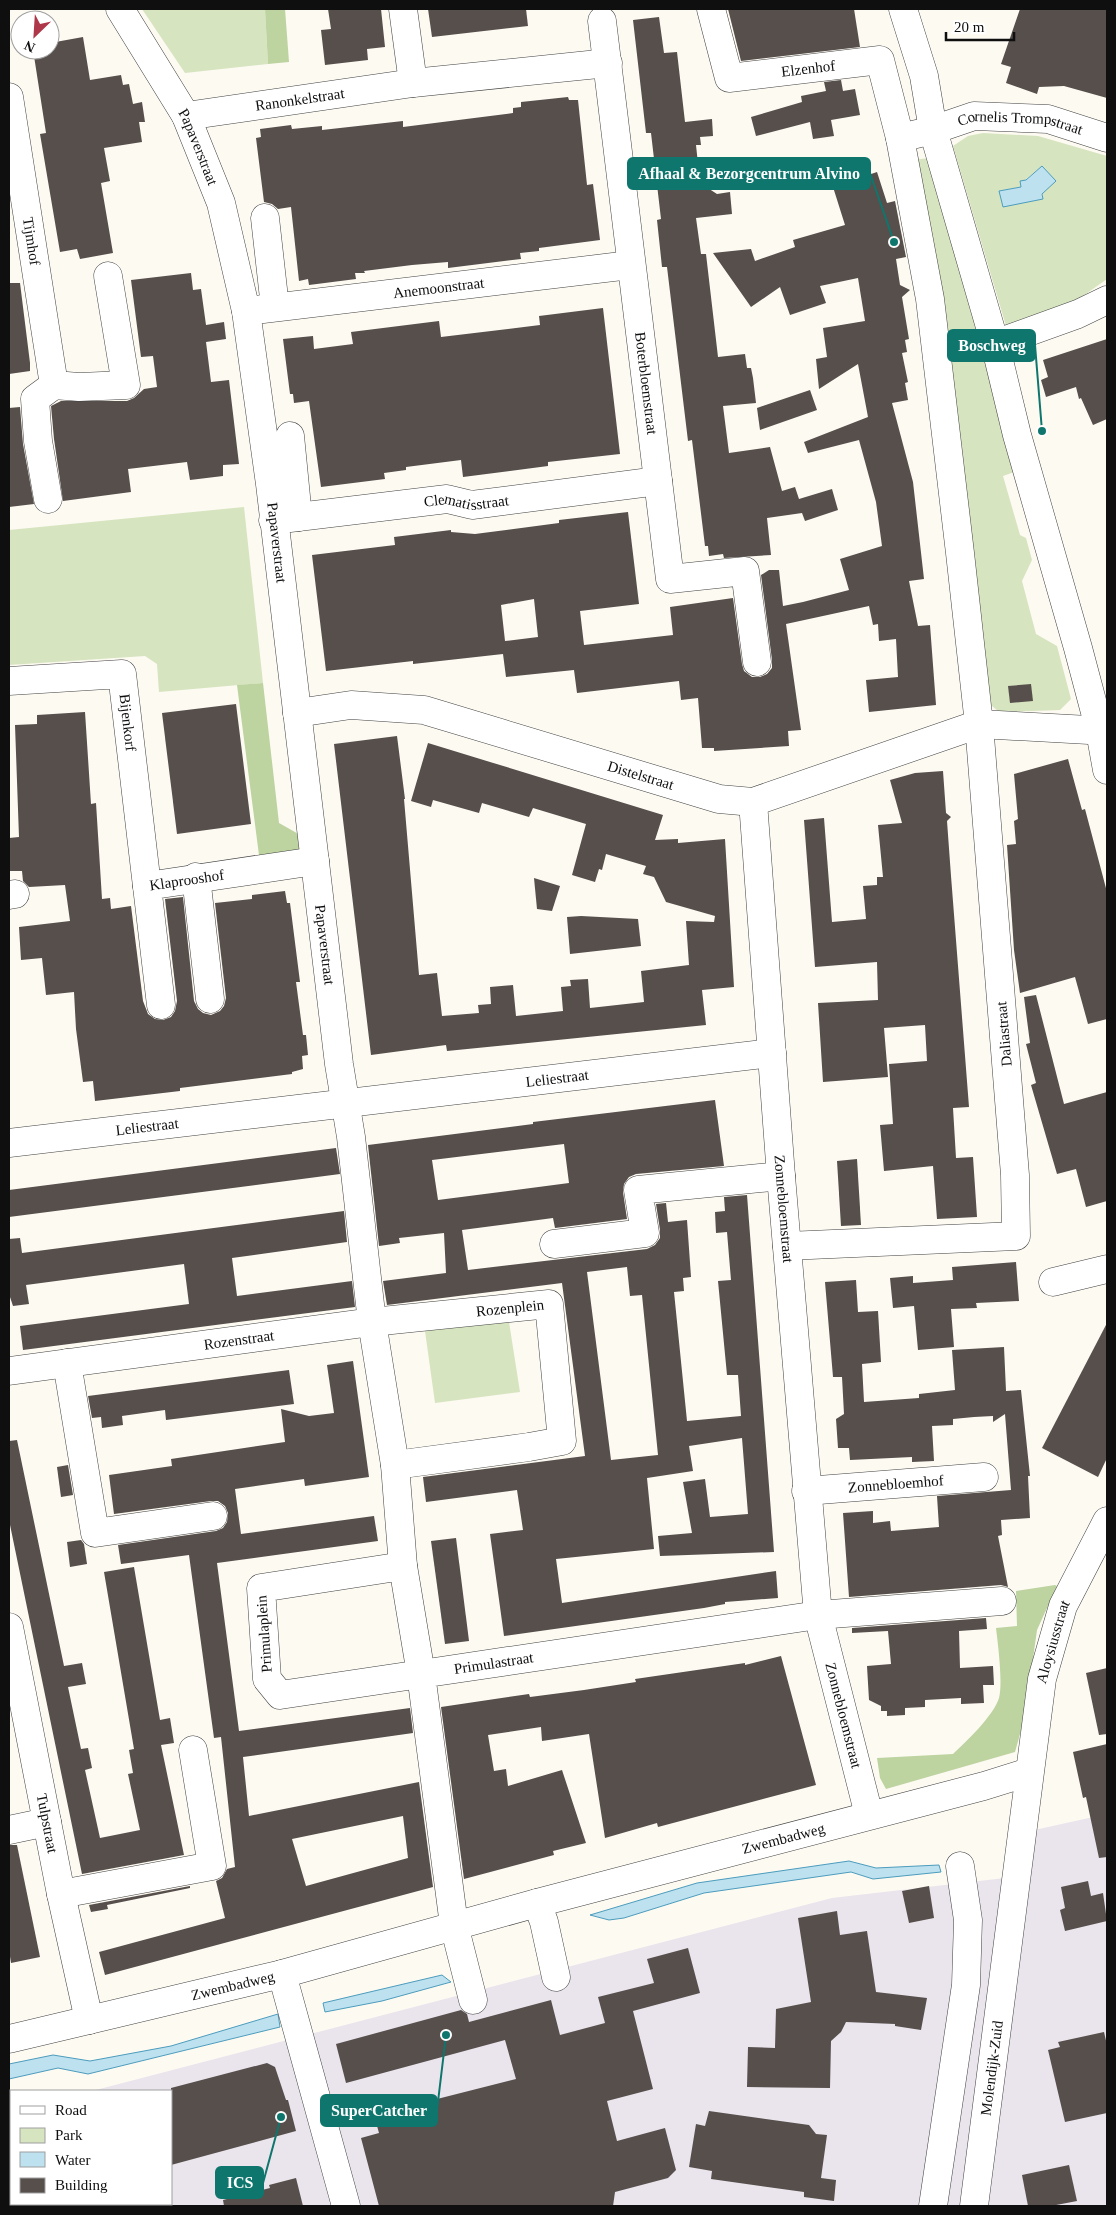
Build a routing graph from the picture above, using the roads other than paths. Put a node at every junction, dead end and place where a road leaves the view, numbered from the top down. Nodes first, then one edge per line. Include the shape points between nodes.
1 (120, 9) edge
2 (403, 9) edge
3 (711, 9) edge
4 (903, 9) edge
5 (602, 21) dead end
6 (608, 63) junction
7 (413, 83) junction
8 (9, 97) edge
9 (186, 116) junction
10 (933, 130) junction
11 (900, 138) junction
12 (1107, 138) edge
13 (265, 218) dead end
14 (630, 265) junction
15 (108, 276) dead end
16 (1107, 300) edge
17 (275, 307) junction
18 (246, 310) junction
19 (995, 344) junction
20 (54, 385) junction
21 (290, 436) dead end
22 (658, 481) junction
23 (48, 499) dead end
24 (286, 518) junction
25 (757, 662) dead end
26 (9, 682) edge
27 (296, 713) junction
28 (979, 724) junction
29 (1104, 731) edge
30 (1107, 770) edge
31 (753, 802) junction
32 (315, 861) junction
33 (196, 877) junction
34 (147, 886) junction
35 (210, 999) dead end
36 (160, 1005) dead end
37 (772, 1053) junction
38 (344, 1103) junction
39 (9, 1143) edge
40 (780, 1176) junction
41 (554, 1244) dead end
42 (787, 1246) junction
43 (1107, 1269) edge
44 (1053, 1282) dead end
45 (372, 1322) junction
46 (67, 1363) junction
47 (9, 1371) edge
48 (395, 1465) junction
49 (984, 1478) dead end
50 (806, 1490) junction
51 (213, 1516) dead end
52 (1107, 1521) edge
53 (403, 1566) junction
54 (1002, 1600) dead end
55 (818, 1615) junction
56 (9, 1626) edge
57 (421, 1674) junction
58 (193, 1750) dead end
59 (1029, 1772) junction
60 (869, 1815) junction
61 (47, 1822) junction
62 (9, 1830) edge
63 (960, 1866) dead end
64 (61, 1894) junction
65 (537, 1903) junction
66 (454, 1925) junction
67 (1010, 1931) junction
68 (967, 1950) junction
69 (282, 1974) junction
70 (556, 1978) dead end
71 (473, 2000) dead end
72 (89, 2020) junction
73 (9, 2039) edge
74 (346, 2206) edge
75 (933, 2206) edge
76 (974, 2206) edge

1 - 9 street, Papaverstraat
2 - 7 street
3 - 11 street, Elzenhof via 729,78 880,60
4 - 10 street via 924,76
5 - 6 street, Boterbloemstraat
6 - 7 street, Ranonkelstraat
6 - 14 street, Boterbloemstraat
7 - 9 street, Ranonkelstraat
8 - 20 street, Tijmhof
9 - 18 street, Papaverstraat via 221,203
10 - 11 street, Cornelis Trompstraat
10 - 12 street, Cornelis Trompstraat via 974,116 1048,119
10 - 19 street
11 - 28 street, Elzenhof via 930,299
13 - 17 street
14 - 17 street, Anemoonstraat
14 - 22 street, Boterbloemstraat
15 - 20 street via 126,385
16 - 19 street
17 - 18 street, Anemoonstraat
18 - 24 street, Papaverstraat
19 - 29 street via 1017,435
20 - 23 street via 35,398 38,441
21 - 24 street
22 - 24 street, Clematisstraat via 472,505 448,499
22 - 25 street, Boterbloemstraat via 670,579 744,571
24 - 27 street, Papaverstraat
26 - 34 street, Bijenkorf via 122,674
27 - 31 street, Distelstraat via 351,705 424,710 719,799
27 - 32 street, Papaverstraat
28 - 29 street
28 - 31 street, Distelstraat
28 - 42 street, Daliastraat via 1015,1175 1016,1236
29 - 30 street
31 - 37 street, Zonnebloemstraat
32 - 33 street, Klaprooshof
32 - 38 street, Papaverstraat
33 - 34 street, Klaprooshof
33 - 35 street
34 - 36 street, Klaprooshof
37 - 38 street, Leliestraat
37 - 40 street, Zonnebloemstraat
38 - 39 street, Leliestraat
38 - 45 street via 351,1137
40 - 41 street via 638,1190 645,1233
40 - 42 street, Zonnebloemstraat
42 - 50 street, Zonnebloemstraat
43 - 44 street
45 - 46 street, Rozenstraat
45 - 48 street
45 - 48 street, Rozenplein via 549,1304 562,1441
46 - 47 street, Rozenstraat
46 - 51 street via 95,1534
48 - 53 street
49 - 50 street, Zonnebloemhof
50 - 55 street, Zonnebloemstraat
52 - 59 street, Aloysiusstraat via 1063,1606 1042,1679
53 - 57 street
53 - 57 street, Primulaplein via 261,1588 267,1679 280,1695
54 - 55 street
55 - 57 street, Primulastraat
55 - 60 street, Zonnebloemstraat
56 - 61 street, Tulpstraat
57 - 66 street
58 - 64 street via 212,1866
59 - 60 street, Zwembadweg
59 - 67 street, Molendijk-Zuid
60 - 65 street, Zwembadweg
61 - 62 street
61 - 64 street, Tulpstraat
63 - 68 street via 968,1920
64 - 72 street, Tulpstraat
65 - 66 street, Zwembadweg
65 - 70 street
66 - 69 street, Zwembadweg
66 - 71 street
67 - 68 street
67 - 76 street, Molendijk-Zuid
68 - 75 street via 966,1985
69 - 72 street, Zwembadweg
69 - 74 street
72 - 73 street, Zwembadweg

